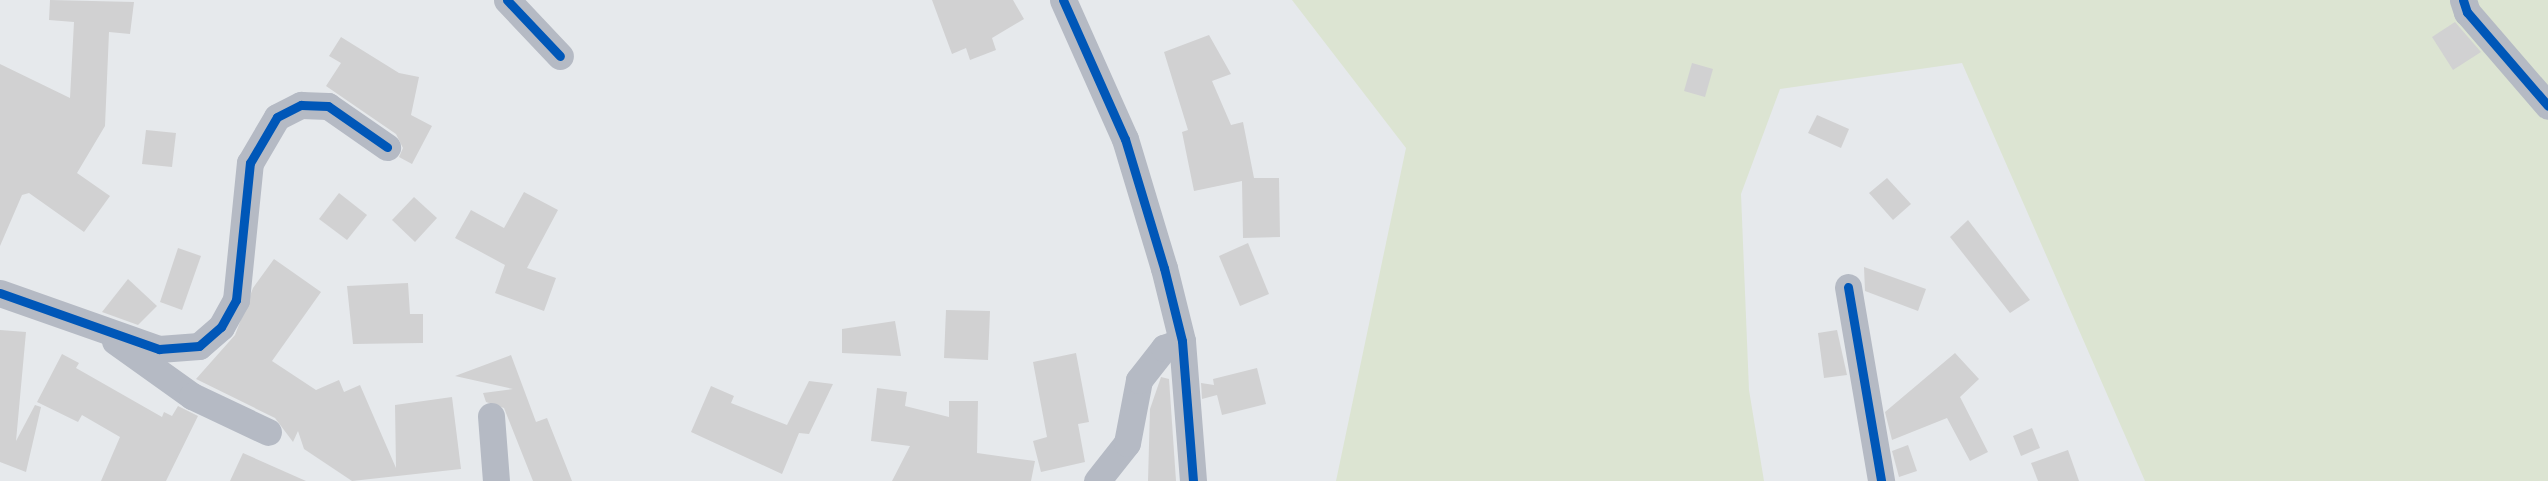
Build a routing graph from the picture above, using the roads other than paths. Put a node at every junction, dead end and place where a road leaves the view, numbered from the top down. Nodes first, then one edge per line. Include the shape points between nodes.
1 (507, 0) edge
2 (1062, 0) edge
3 (2463, 0) edge
4 (560, 56) dead end
5 (2548, 106) edge
6 (387, 147) dead end
7 (1848, 287) dead end
8 (0, 293) edge
9 (102, 330) junction
10 (1182, 341) junction
11 (492, 416) dead end
12 (268, 432) dead end
13 (496, 481) edge
14 (1097, 481) edge
15 (1193, 481) edge
16 (1881, 481) edge

1 - 4 street
2 - 10 street via 1125,139
3 - 5 street via 2467,12
6 - 9 street via 328,106 301,105 277,117 250,163 239,285 221,327 199,346 173,351
7 - 16 street
8 - 9 street
9 - 12 street via 192,396
10 - 14 street via 1164,348 1139,380 1127,443
10 - 15 street
11 - 13 street

